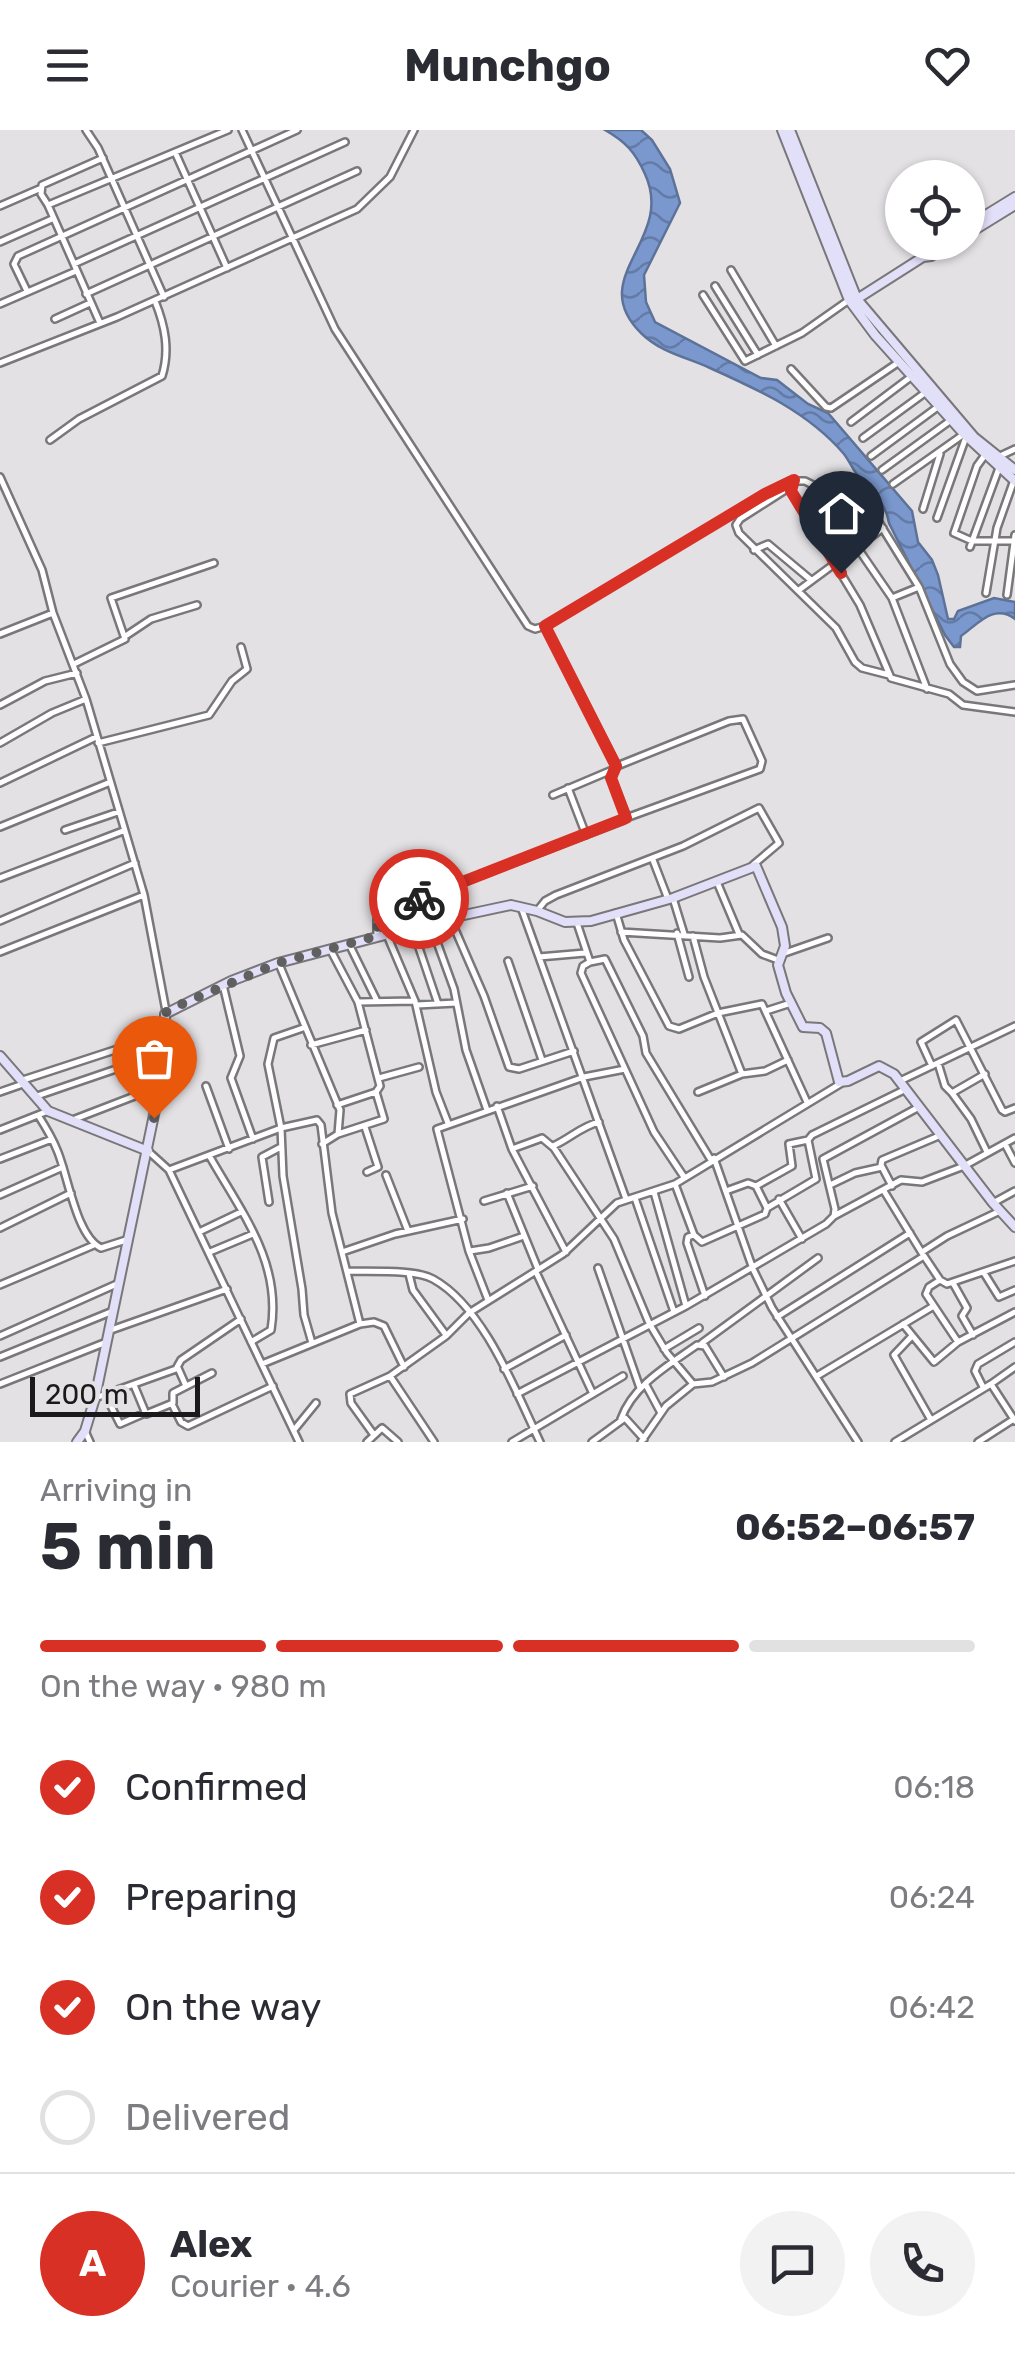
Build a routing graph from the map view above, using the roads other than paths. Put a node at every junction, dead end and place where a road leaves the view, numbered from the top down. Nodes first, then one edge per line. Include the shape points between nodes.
1 (228, 130) edge
2 (242, 130) edge
3 (297, 130) edge
4 (414, 130) edge
5 (786, 130) edge
6 (88, 131) edge
7 (345, 142) dead end
8 (251, 151) junction
9 (174, 152) junction
10 (102, 158) junction
11 (357, 171) dead end
12 (110, 177) junction
13 (264, 179) junction
14 (187, 180) junction
15 (39, 188) junction
16 (1015, 198) edge
17 (48, 205) junction
18 (1015, 205) edge
19 (0, 206) edge
20 (124, 208) junction
21 (200, 208) junction
22 (277, 208) junction
23 (985, 216) edge
24 (52, 219) junction
25 (985, 224) edge
26 (60, 236) junction
27 (137, 236) junction
28 (212, 236) junction
29 (291, 240) junction
30 (0, 242) edge
31 (920, 260) edge
32 (150, 266) junction
33 (74, 268) junction
34 (227, 268) junction
35 (731, 270) dead end
36 (715, 286) dead end
37 (27, 291) junction
38 (86, 294) junction
39 (703, 294) dead end
40 (164, 297) junction
41 (853, 300) junction
42 (155, 301) junction
43 (90, 303) junction
44 (0, 304) edge
45 (55, 319) dead end
46 (100, 323) junction
47 (776, 346) junction
48 (758, 355) junction
49 (899, 362) junction
50 (0, 363) edge
51 (790, 369) dead end
52 (912, 376) junction
53 (926, 392) junction
54 (938, 406) junction
55 (951, 420) junction
56 (850, 422) dead end
57 (965, 436) junction
58 (863, 438) dead end
59 (50, 440) dead end
60 (1015, 449) edge
61 (940, 454) junction
62 (985, 455) junction
63 (871, 456) dead end
64 (998, 458) junction
65 (999, 468) junction
66 (882, 470) dead end
67 (1015, 470) edge
68 (0, 477) edge
69 (794, 480) junction
70 (1015, 480) edge
71 (893, 484) dead end
72 (790, 488) junction
73 (923, 509) dead end
74 (937, 518) dead end
75 (883, 528) junction
76 (1015, 539) edge
77 (994, 542) junction
78 (972, 543) junction
79 (857, 547) junction
80 (754, 550) junction
81 (214, 563) dead end
82 (835, 563) junction
83 (811, 580) junction
84 (918, 587) junction
85 (799, 590) junction
86 (986, 593) dead end
87 (1007, 595) dead end
88 (892, 598) junction
89 (196, 605) dead end
90 (53, 614) junction
91 (545, 626) junction
92 (0, 634) edge
93 (126, 635) junction
94 (241, 648) dead end
95 (74, 664) junction
96 (77, 673) junction
97 (889, 675) junction
98 (1015, 685) edge
99 (927, 690) junction
100 (86, 699) junction
101 (0, 704) edge
102 (1015, 712) edge
103 (97, 740) junction
104 (0, 743) edge
105 (614, 768) junction
106 (0, 783) edge
107 (108, 783) junction
108 (568, 788) junction
109 (553, 794) dead end
110 (118, 812) junction
111 (626, 818) junction
112 (0, 827) edge
113 (66, 830) dead end
114 (124, 831) junction
115 (586, 834) junction
116 (653, 859) junction
117 (135, 863) junction
118 (752, 865) junction
119 (0, 878) edge
120 (716, 879) junction
121 (144, 895) junction
122 (670, 898) junction
123 (521, 907) junction
124 (537, 911) junction
125 (616, 913) junction
126 (450, 918) junction
127 (0, 921) edge
128 (430, 923) junction
129 (577, 923) junction
130 (412, 928) junction
131 (621, 932) junction
132 (680, 933) junction
133 (739, 934) junction
134 (382, 935) junction
135 (693, 936) junction
136 (828, 938) dead end
137 (349, 944) junction
138 (330, 949) junction
139 (0, 952) edge
140 (585, 953) junction
141 (539, 957) junction
142 (780, 957) junction
143 (508, 961) dead end
144 (590, 962) junction
145 (278, 963) junction
146 (690, 977) dead end
147 (223, 985) junction
148 (376, 1001) junction
149 (358, 1002) junction
150 (416, 1003) junction
151 (456, 1003) junction
152 (438, 1004) junction
153 (790, 1004) junction
154 (166, 1011) junction
155 (766, 1012) junction
156 (718, 1013) junction
157 (1015, 1026) edge
158 (303, 1028) junction
159 (366, 1030) junction
160 (133, 1044) dead end
161 (310, 1045) junction
162 (971, 1048) junction
163 (574, 1051) junction
164 (166, 1052) junction
165 (0, 1056) edge
166 (542, 1060) junction
167 (788, 1060) junction
168 (935, 1064) junction
169 (419, 1067) dead end
170 (625, 1068) junction
171 (742, 1074) junction
172 (985, 1074) junction
173 (378, 1078) junction
174 (584, 1078) junction
175 (900, 1081) junction
176 (22, 1083) junction
177 (842, 1083) junction
178 (160, 1086) junction
179 (206, 1086) dead end
180 (906, 1089) junction
181 (0, 1092) edge
182 (376, 1092) junction
183 (698, 1092) dead end
184 (952, 1093) junction
185 (34, 1097) junction
186 (808, 1102) junction
187 (337, 1105) junction
188 (497, 1106) junction
189 (919, 1108) junction
190 (1015, 1108) edge
191 (487, 1110) junction
192 (43, 1113) junction
193 (72, 1120) junction
194 (599, 1122) junction
195 (448, 1123) junction
196 (365, 1127) junction
197 (281, 1128) junction
198 (0, 1130) edge
199 (338, 1134) junction
200 (940, 1135) junction
201 (1015, 1138) edge
202 (52, 1139) junction
203 (253, 1139) junction
204 (808, 1140) junction
205 (322, 1144) junction
206 (1005, 1144) junction
207 (553, 1146) junction
208 (281, 1147) junction
209 (230, 1149) junction
210 (512, 1149) junction
211 (148, 1151) junction
212 (987, 1153) junction
213 (210, 1156) junction
214 (0, 1159) edge
215 (712, 1159) junction
216 (1015, 1163) edge
217 (964, 1166) junction
218 (63, 1167) junction
219 (882, 1167) junction
220 (170, 1170) junction
221 (366, 1172) dead end
222 (386, 1175) dead end
223 (826, 1175) junction
224 (684, 1177) junction
225 (816, 1179) junction
226 (675, 1184) junction
227 (534, 1186) junction
228 (756, 1186) junction
229 (830, 1186) junction
230 (892, 1186) junction
231 (725, 1191) junction
232 (884, 1191) junction
233 (1015, 1191) edge
234 (71, 1192) junction
235 (654, 1192) junction
236 (508, 1193) junction
237 (0, 1195) edge
238 (626, 1198) junction
239 (635, 1198) junction
240 (779, 1200) junction
241 (269, 1202) dead end
242 (484, 1202) dead end
243 (996, 1207) junction
244 (767, 1208) junction
245 (241, 1212) junction
246 (600, 1216) junction
247 (834, 1216) junction
248 (463, 1219) junction
249 (1015, 1227) edge
250 (0, 1228) edge
251 (738, 1228) junction
252 (408, 1231) junction
253 (199, 1232) junction
254 (910, 1232) junction
255 (253, 1234) junction
256 (694, 1235) junction
257 (524, 1236) junction
258 (130, 1238) junction
259 (802, 1239) junction
260 (94, 1245) junction
261 (470, 1251) junction
262 (209, 1252) junction
263 (342, 1252) junction
264 (566, 1252) junction
265 (922, 1254) junction
266 (818, 1258) dead end
267 (1015, 1261) edge
268 (598, 1268) dead end
269 (753, 1269) junction
270 (347, 1271) junction
271 (537, 1271) junction
272 (984, 1273) junction
273 (409, 1274) junction
274 (940, 1280) junction
275 (953, 1282) junction
276 (119, 1283) junction
277 (0, 1285) edge
278 (226, 1289) junction
279 (1015, 1290) edge
280 (705, 1296) junction
281 (767, 1298) junction
282 (488, 1301) junction
283 (686, 1306) junction
284 (932, 1307) junction
285 (113, 1311) junction
286 (674, 1312) junction
287 (1015, 1312) edge
288 (469, 1313) junction
289 (777, 1317) junction
290 (241, 1319) junction
291 (360, 1324) junction
292 (649, 1324) junction
293 (902, 1324) junction
294 (700, 1328) dead end
295 (108, 1331) junction
296 (566, 1335) junction
297 (973, 1335) junction
298 (0, 1336) edge
299 (446, 1336) junction
300 (912, 1336) junction
301 (622, 1338) junction
302 (790, 1338) junction
303 (251, 1342) junction
304 (958, 1342) junction
305 (1015, 1342) edge
306 (105, 1343) junction
307 (312, 1343) junction
308 (702, 1344) junction
309 (664, 1348) junction
310 (0, 1358) edge
311 (578, 1362) junction
312 (674, 1362) junction
313 (262, 1364) junction
314 (404, 1367) junction
315 (1015, 1367) edge
316 (178, 1368) junction
317 (504, 1369) junction
318 (212, 1373) dead end
319 (390, 1376) junction
320 (623, 1376) dead end
321 (817, 1376) junction
322 (724, 1377) junction
323 (0, 1384) edge
324 (693, 1384) junction
325 (134, 1385) junction
326 (186, 1386) junction
327 (273, 1386) junction
328 (643, 1386) junction
329 (987, 1386) junction
330 (105, 1394) junction
331 (517, 1394) junction
332 (593, 1394) junction
333 (95, 1398) junction
334 (316, 1403) dead end
335 (172, 1404) junction
336 (145, 1413) junction
337 (661, 1413) junction
338 (622, 1419) junction
339 (931, 1420) junction
340 (1014, 1420) edge
341 (534, 1428) junction
342 (294, 1430) junction
343 (85, 1431) junction
344 (374, 1435) junction
345 (643, 1440) edge
346 (77, 1442) edge
347 (90, 1442) edge
348 (299, 1442) edge
349 (367, 1442) edge
350 (398, 1442) edge
351 (434, 1442) edge
352 (512, 1442) edge
353 (540, 1442) edge
354 (592, 1442) edge
355 (858, 1442) edge
356 (895, 1442) edge
357 (978, 1442) edge

1 - 9 street
2 - 8 street
3 - 8 street
4 - 29 street via 372,198
5 - 41 street
6 - 10 street
7 - 13 street
8 - 13 street
8 - 14 street
9 - 12 street
9 - 14 street
10 - 12 street
10 - 15 street
11 - 22 street
12 - 17 street
12 - 20 street
13 - 21 street
13 - 22 street
14 - 20 street
14 - 21 street
15 - 17 street
15 - 19 street
16 - 23 street
17 - 24 street
18 - 25 street
20 - 26 street
20 - 27 street
21 - 27 street
21 - 28 street
22 - 28 street
22 - 29 street
24 - 26 street
24 - 30 street
26 - 33 street
26 - 37 street via 14,260
27 - 32 street
27 - 33 street
28 - 32 street
28 - 34 street
29 - 34 street
29 - 91 street via 344,343 522,621
31 - 41 street
32 - 38 street
32 - 40 street
33 - 37 street
33 - 38 street
34 - 40 street
35 - 47 street
36 - 48 street
37 - 44 street
38 - 43 street
39 - 48 street via 745,362
40 - 42 street
41 - 47 street
41 - 49 street
41 - 64 street
42 - 46 street
42 - 59 street via 165,332 162,376
43 - 45 street
43 - 46 street
46 - 50 street
47 - 48 street
49 - 51 street via 831,408
49 - 52 street
52 - 53 street
52 - 56 street
53 - 54 street
53 - 58 street
54 - 55 street
54 - 63 street
55 - 57 street
55 - 66 street
57 - 61 street
57 - 62 street
57 - 74 street
60 - 64 street
61 - 71 street
61 - 73 street
62 - 65 street
62 - 78 street via 954,533
64 - 67 street
65 - 70 street
65 - 78 street
68 - 90 street via 42,570
69 - 72 street
69 - 75 street via 864,510
69 - 91 street
70 - 77 street
72 - 80 street via 738,522
72 - 82 street
75 - 79 street
75 - 84 street
76 - 77 street
76 - 87 street
77 - 78 street
77 - 86 street
79 - 82 street
79 - 88 street
80 - 83 street via 768,544
80 - 85 street
81 - 93 street via 111,598
82 - 83 street
82 - 97 street
83 - 85 street
84 - 88 street
84 - 98 street via 963,682 977,690
85 - 97 street via 836,628 855,662
88 - 99 street
89 - 93 street
90 - 92 street
90 - 95 street
91 - 105 street
93 - 95 street
94 - 103 street via 247,669 209,715
95 - 96 street
96 - 100 street
96 - 101 street
97 - 99 street
99 - 102 street via 963,706
100 - 103 street
100 - 104 street
103 - 106 street
103 - 107 street
105 - 108 street
105 - 111 street via 611,778
105 - 111 street via 743,719 762,761 760,769
107 - 110 street
107 - 112 street
108 - 109 street
108 - 115 street
110 - 113 street
110 - 114 street
111 - 115 street
114 - 117 street
114 - 119 street
115 - 134 street via 382,913 376,918
116 - 118 street via 759,808 779,843
116 - 122 street
116 - 124 street via 545,900
117 - 121 street
117 - 127 street
118 - 120 street
118 - 142 street via 782,927
120 - 122 street
120 - 133 street
121 - 139 street
121 - 154 street
122 - 125 street
122 - 132 street
123 - 124 street
123 - 126 street
123 - 141 street
124 - 129 street
125 - 129 street
125 - 131 street
126 - 128 street
126 - 166 street via 509,1067
128 - 130 street
128 - 151 street
129 - 140 street
130 - 134 street
130 - 152 street
131 - 132 street
131 - 156 street via 674,1030
132 - 135 street
132 - 146 street
133 - 135 street
133 - 142 street via 762,954
134 - 137 street
134 - 150 street
135 - 156 street
136 - 142 street
137 - 138 street
137 - 148 street
138 - 145 street
138 - 149 street
140 - 141 street
140 - 144 street
141 - 163 street
142 - 153 street
143 - 166 street
144 - 170 street via 581,973
144 - 215 street via 605,959 646,1053
145 - 147 street
145 - 158 street
147 - 154 street
147 - 203 street via 240,1056 231,1078
148 - 149 street
148 - 150 street
149 - 159 street
150 - 152 street
150 - 195 street
151 - 152 street
151 - 191 street
153 - 155 street
153 - 177 street via 803,1027 826,1033
154 - 164 street
155 - 156 street via 758,1003
155 - 167 street
156 - 171 street
157 - 162 street
158 - 161 street
158 - 197 street via 274,1038 268,1059
159 - 161 street
159 - 173 street
160 - 176 street
161 - 187 street
162 - 168 street
162 - 168 street via 953,1021 921,1042
162 - 172 street
163 - 166 street
163 - 174 street
164 - 178 street
164 - 185 street
165 - 176 street
167 - 171 street
167 - 186 street
168 - 175 street
168 - 184 street
169 - 173 street
170 - 174 street
170 - 224 street
171 - 183 street
172 - 184 street
172 - 190 street via 1003,1112
173 - 182 street
174 - 188 street
174 - 194 street
175 - 177 street via 879,1066
175 - 180 street
176 - 181 street
176 - 185 street
177 - 186 street
178 - 193 street
178 - 211 street
179 - 209 street
180 - 189 street
180 - 204 street
182 - 187 street
182 - 196 street via 385,1117
184 - 212 street
185 - 192 street
186 - 215 street
187 - 199 street
188 - 191 street
188 - 210 street
189 - 200 street
189 - 223 street via 829,1155 823,1160
191 - 195 street
192 - 193 street
192 - 198 street
192 - 202 street
193 - 211 street
194 - 207 street
194 - 238 street
195 - 248 street via 437,1134
196 - 199 street
196 - 221 street via 378,1167
197 - 203 street
197 - 205 street via 317,1120
197 - 208 street
199 - 205 street
200 - 217 street
200 - 219 street via 882,1160
201 - 206 street
202 - 214 street
202 - 218 street
203 - 209 street
204 - 225 street
204 - 228 street via 789,1144 790,1168
205 - 263 street
206 - 212 street
206 - 216 street
207 - 210 street via 542,1138
207 - 246 street
208 - 241 street via 262,1156
208 - 307 street
209 - 213 street
210 - 227 street
211 - 220 street
211 - 258 street
212 - 217 street
213 - 220 street
213 - 245 street
215 - 224 street
215 - 231 street
217 - 230 street
217 - 243 street
218 - 234 street
218 - 237 street
219 - 229 street
219 - 230 street
220 - 253 street
222 - 252 street
223 - 225 street
223 - 229 street
224 - 226 street
225 - 240 street
226 - 235 street
226 - 256 street
227 - 236 street
227 - 264 street
228 - 231 street
228 - 244 street
229 - 247 street
230 - 232 street
231 - 251 street
232 - 247 street
232 - 254 street
233 - 243 street
234 - 250 street
234 - 260 street
235 - 239 street
235 - 283 street
236 - 242 street
236 - 257 street
238 - 239 street
238 - 246 street
239 - 286 street
240 - 244 street
240 - 259 street
243 - 249 street
243 - 265 street
244 - 251 street
245 - 253 street
245 - 255 street
246 - 264 street
246 - 292 street
247 - 259 street
248 - 252 street
248 - 261 street
251 - 256 street via 702,1242
251 - 269 street
252 - 263 street
253 - 262 street
254 - 265 street
254 - 289 street
255 - 262 street
255 - 303 street via 273,1280 273,1326
256 - 280 street via 687,1243
257 - 261 street
257 - 271 street
258 - 260 street
258 - 276 street
259 - 269 street
260 - 277 street
261 - 282 street
262 - 278 street
263 - 270 street
264 - 271 street
265 - 274 street
265 - 302 street
266 - 281 street
267 - 272 street
268 - 301 street
269 - 280 street
269 - 281 street
270 - 273 street
270 - 291 street
271 - 282 street
271 - 296 street
272 - 275 street
272 - 279 street via 999,1297
273 - 288 street via 433,1278
273 - 299 street
274 - 275 street
274 - 284 street via 926,1290
275 - 297 street
276 - 285 street
276 - 298 street
278 - 290 street
278 - 295 street
280 - 283 street
281 - 289 street
281 - 308 street
282 - 288 street
283 - 286 street
284 - 293 street
284 - 304 street
285 - 295 street
285 - 310 street
286 - 292 street
287 - 297 street
288 - 299 street
288 - 317 street
289 - 302 street
290 - 303 street
290 - 316 street
291 - 307 street
291 - 314 street via 384,1326
292 - 301 street
292 - 309 street
293 - 300 street
293 - 321 street
294 - 309 street
295 - 306 street
296 - 311 street
296 - 317 street
297 - 304 street
299 - 314 street
300 - 304 street via 936,1362
300 - 339 street via 894,1355
301 - 311 street
301 - 328 street
302 - 321 street
302 - 322 street
303 - 313 street
305 - 329 street via 978,1364 975,1371
306 - 323 street
306 - 333 street
307 - 313 street
308 - 312 street
308 - 322 street
309 - 312 street
311 - 331 street
311 - 332 street
312 - 324 street
312 - 328 street
313 - 327 street
314 - 319 street
315 - 329 street
316 - 325 street
316 - 326 street
317 - 331 street
318 - 326 street
319 - 344 street via 349,1397
319 - 351 street
320 - 332 street
321 - 355 street
322 - 324 street
324 - 337 street
325 - 330 street
325 - 336 street
326 - 335 street via 172,1394
327 - 335 street via 186,1426
327 - 342 street
328 - 337 street
328 - 338 street
329 - 339 street
329 - 340 street
330 - 333 street
330 - 336 street via 120,1424
331 - 341 street
332 - 341 street
333 - 343 street
334 - 342 street
335 - 336 street
337 - 345 street
338 - 345 street
338 - 354 street
339 - 356 street
340 - 357 street
341 - 352 street
341 - 353 street
342 - 348 street
343 - 346 street
343 - 347 street
344 - 349 street
344 - 350 street via 384,1428

